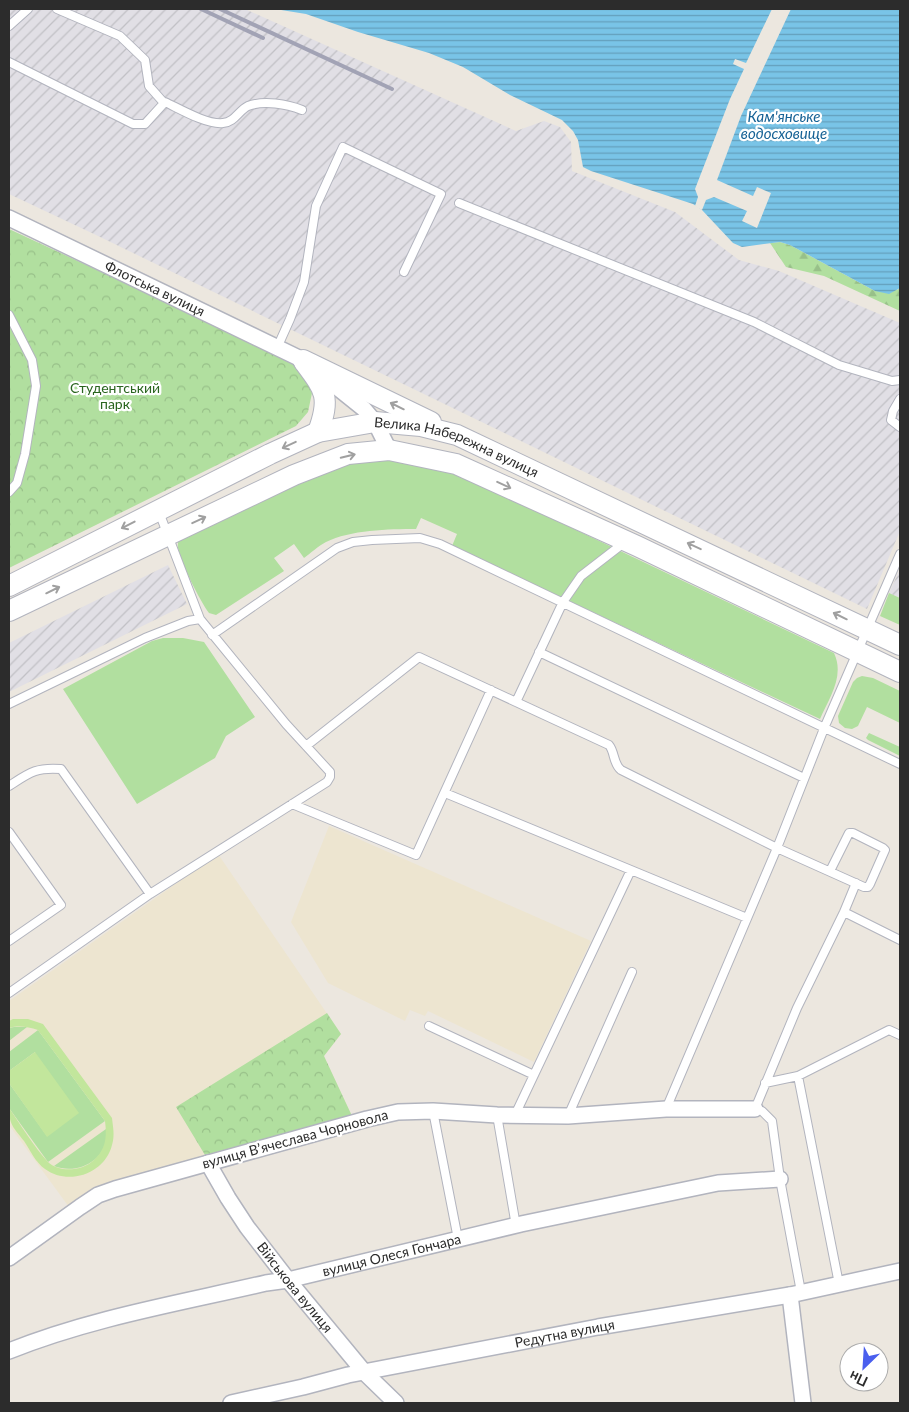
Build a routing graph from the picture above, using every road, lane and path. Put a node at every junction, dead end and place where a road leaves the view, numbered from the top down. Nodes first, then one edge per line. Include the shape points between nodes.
1 (28, 9) edge
2 (57, 9) edge
3 (9, 26) edge
4 (9, 62) edge
5 (164, 103) junction
6 (302, 110) dead end
7 (459, 203) dead end
8 (9, 218) edge
9 (404, 272) dead end
10 (9, 315) edge
11 (277, 348) junction
12 (303, 360) junction
13 (900, 380) edge
14 (900, 399) edge
15 (375, 422) junction
16 (900, 428) edge
17 (318, 432) junction
18 (457, 435) junction
19 (390, 450) junction
20 (9, 492) edge
21 (158, 510) junction
22 (168, 535) junction
23 (626, 541) junction
24 (900, 554) edge
25 (9, 586) edge
26 (563, 602) junction
27 (9, 611) edge
28 (200, 619) junction
29 (868, 629) junction
30 (212, 635) junction
31 (900, 645) edge
32 (539, 652) junction
33 (858, 652) junction
34 (900, 672) edge
35 (491, 690) junction
36 (516, 702) junction
37 (9, 704) edge
38 (824, 726) junction
39 (306, 746) junction
40 (900, 764) edge
41 (804, 778) junction
42 (9, 786) edge
43 (445, 793) junction
44 (292, 804) junction
45 (9, 832) edge
46 (777, 848) junction
47 (631, 870) junction
48 (830, 871) junction
49 (856, 883) junction
50 (150, 894) junction
51 (844, 912) junction
52 (747, 918) junction
53 (900, 940) edge
54 (9, 941) edge
55 (632, 972) dead end
56 (9, 993) edge
57 (429, 1026) dead end
58 (900, 1035) edge
59 (534, 1075) junction
60 (798, 1076) junction
61 (765, 1083) junction
62 (666, 1109) junction
63 (754, 1109) junction
64 (433, 1111) junction
65 (497, 1115) junction
66 (516, 1115) junction
67 (568, 1116) junction
68 (208, 1162) junction
69 (780, 1179) junction
70 (516, 1226) junction
71 (458, 1239) junction
72 (10, 1252) edge
73 (900, 1271) edge
74 (288, 1280) junction
75 (839, 1284) junction
76 (795, 1294) junction
77 (9, 1352) edge
78 (366, 1373) junction
79 (230, 1403) edge
80 (396, 1403) edge
81 (803, 1403) edge

1 - 3 lane
2 - 5 lane via 120,36 145,60 149,86
4 - 5 lane via 133,124 145,124
5 - 6 lane via 221,124 231,121 248,106 286,104
7 - 13 lane via 754,322 839,365 892,381
8 - 11 street, Флотська вулиця
9 - 11 lane via 441,194 343,147 316,206 304,282
10 - 20 lane via 32,360 36,386 25,454 17,483
11 - 12 street, Флотська вулиця
12 - 15 street, Флотська вулиця via 364,409
12 - 17 street via 325,395 324,416
18 -> 12 street
14 - 16 lane via 891,420
15 - 17 street, Велика Набережна вулиця
15 - 18 street, Велика Набережна вулиця via 422,426
15 - 19 street, Флотська вулиця
17 -> 21 street, Велика Набережна вулиця
29 -> 18 street, Велика Набережна вулиця
22 -> 19 street, Велика Набережна вулиця via 294,475 348,454
19 -> 23 street, Велика Набережна вулиця via 456,464
21 - 22 lane
21 -> 25 street, Велика Набережна вулиця
27 -> 22 street, Велика Набережна вулиця
22 - 28 lane
23 - 26 lane via 581,576
23 - 33 street, Велика Набережна вулиця
24 - 29 lane
26 - 30 lane via 440,544 420,538 372,540 337,548
26 - 32 lane
26 - 38 lane
28 - 30 lane
28 - 37 lane via 145,638
29 - 31 street, Велика Набережна вулиця
29 - 33 lane
30 - 39 lane
32 - 36 lane
32 - 41 lane
33 - 34 street, Велика Набережна вулиця
33 - 38 lane
35 - 36 lane
35 - 39 lane via 419,657
35 - 43 lane
36 - 46 lane via 609,745 621,770
38 - 40 lane
38 - 41 lane
39 - 44 lane via 330,772 330,777
41 - 46 lane
42 - 50 lane via 29,772 61,769
43 - 44 lane via 416,855
43 - 47 lane
44 - 50 lane
45 - 54 lane via 61,905
46 - 48 lane
46 - 52 lane
47 - 52 lane
47 - 59 lane
48 - 49 lane
48 - 49 lane via 849,833 883,848 885,853 868,887
49 - 51 lane
50 - 56 lane
51 - 53 lane
51 - 61 lane
52 - 62 lane
55 - 67 lane
57 - 59 lane
58 - 60 lane via 889,1030
59 - 66 lane
60 - 61 lane
60 - 75 lane
61 - 63 lane
62 - 63 street, вулиця Вʼячеслава Чорновола
62 - 67 street, вулиця Вʼячеслава Чорновола
63 - 69 lane via 762,1111 772,1121
64 - 65 street, вулиця Вʼячеслава Чорновола
64 - 68 street, вулиця Вʼячеслава Чорновола via 398,1112 367,1119
64 - 71 lane
65 - 66 street, вулиця Вʼячеслава Чорновола
65 - 70 lane
66 - 67 street, вулиця Вʼячеслава Чорновола
68 - 72 street, вулиця Вʼячеслава Чорновола via 98,1196
68 - 74 street, Військова вулиця via 247,1227
69 - 70 street, вулиця Олеся Гончара via 718,1183
69 - 76 lane
70 - 71 street, вулиця Олеся Гончара
71 - 74 street, вулиця Олеся Гончара
73 - 75 street, Редутна вулиця
74 - 77 street, вулиця Олеся Гончара via 110,1319
74 - 78 street, Військова вулиця
75 - 76 street, Редутна вулиця
76 - 78 street, Редутна вулиця via 598,1327
76 - 81 street
78 - 79 street, Редутна вулиця
78 - 80 street, Військова вулиця

